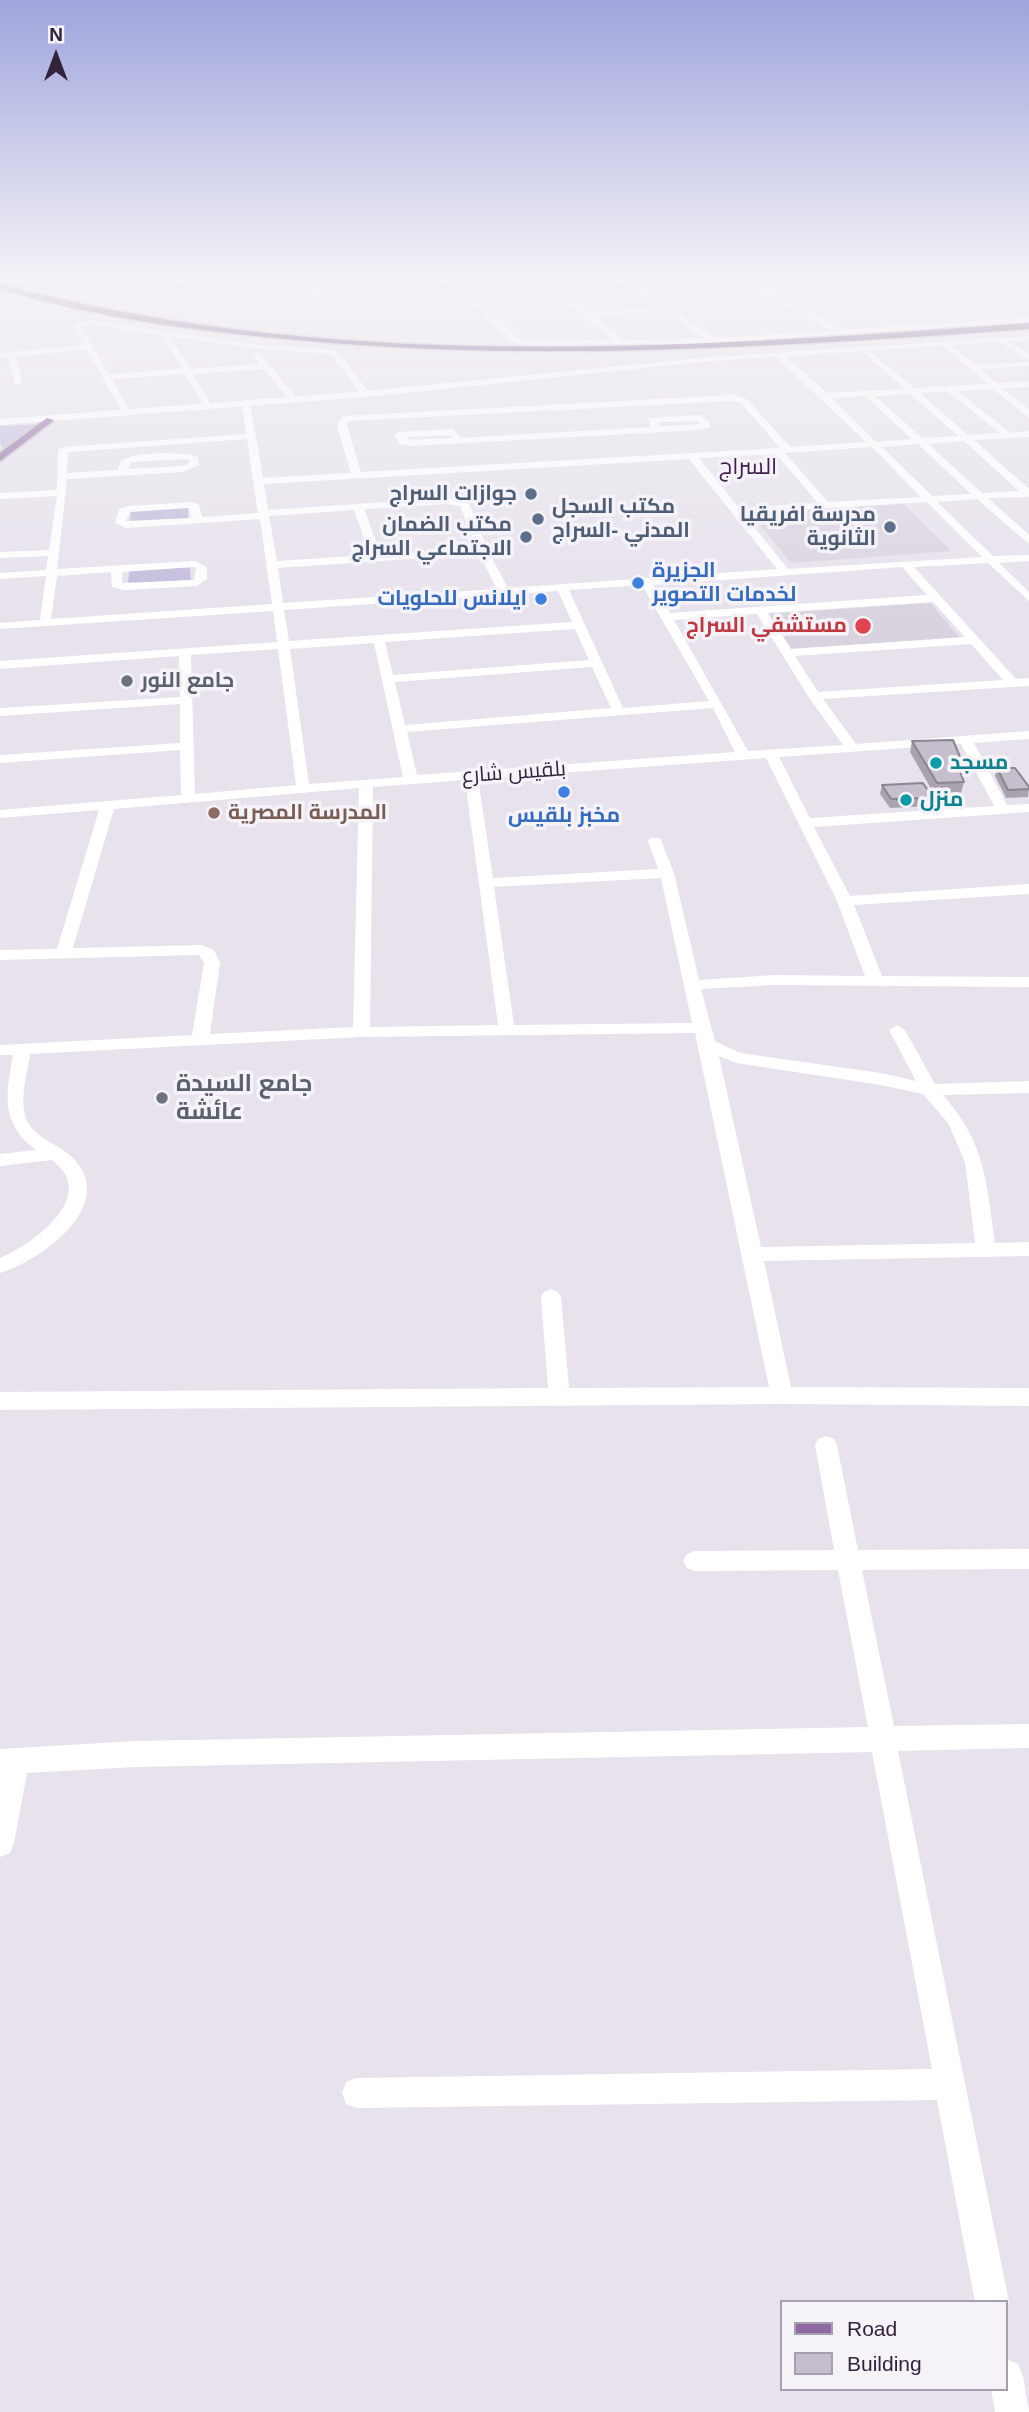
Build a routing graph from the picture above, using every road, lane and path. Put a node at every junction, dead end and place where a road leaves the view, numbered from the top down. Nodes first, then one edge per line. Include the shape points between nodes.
1 (114, 390) edge
2 (198, 390) edge
3 (285, 390) edge
4 (362, 390) edge
5 (409, 390) edge
6 (818, 390) edge
7 (929, 390) edge
8 (951, 390) edge
9 (997, 390) edge
10 (911, 391) junction
11 (867, 393) junction
12 (366, 394) junction
13 (825, 396) junction
14 (294, 400) junction
15 (246, 404) junction
16 (208, 406) junction
17 (127, 414) junction
18 (1029, 415) edge
19 (50, 420) junction
20 (0, 423) edge
21 (657, 429) junction
22 (1029, 434) edge
23 (557, 435) junction
24 (1007, 435) junction
25 (252, 436) junction
26 (967, 438) junction
27 (458, 440) junction
28 (919, 440) junction
29 (874, 444) junction
30 (783, 451) junction
31 (692, 456) junction
32 (0, 458) edge
33 (123, 472) junction
34 (357, 475) junction
35 (63, 476) junction
36 (257, 481) junction
37 (62, 493) junction
38 (1029, 493) edge
39 (0, 496) edge
40 (980, 496) junction
41 (929, 499) junction
42 (825, 505) junction
43 (358, 508) junction
44 (734, 511) junction
45 (264, 515) junction
46 (197, 521) junction
47 (1029, 541) edge
48 (483, 551) junction
49 (53, 553) junction
50 (0, 555) edge
51 (1029, 558) edge
52 (377, 559) junction
53 (991, 561) junction
54 (905, 564) junction
55 (272, 565) junction
56 (117, 569) junction
57 (785, 572) junction
58 (54, 573) junction
59 (0, 576) edge
60 (646, 582) junction
61 (562, 587) junction
62 (505, 591) junction
63 (936, 598) junction
64 (1029, 598) edge
65 (276, 607) junction
66 (760, 610) junction
67 (667, 617) junction
68 (45, 623) junction
69 (579, 625) junction
70 (0, 626) edge
71 (379, 640) junction
72 (974, 640) junction
73 (282, 645) junction
74 (185, 653) junction
75 (787, 653) junction
76 (596, 663) junction
77 (0, 665) edge
78 (390, 679) junction
79 (1029, 682) edge
80 (1013, 683) junction
81 (814, 695) junction
82 (185, 700) junction
83 (717, 704) junction
84 (0, 712) edge
85 (619, 712) junction
86 (399, 729) junction
87 (1029, 735) edge
88 (966, 740) junction
89 (187, 746) junction
90 (852, 748) junction
91 (771, 755) junction
92 (744, 757) junction
93 (0, 759) edge
94 (471, 777) junction
95 (411, 780) junction
96 (366, 784) junction
97 (303, 789) junction
98 (188, 799) junction
99 (108, 805) junction
100 (1029, 808) edge
101 (1003, 810) junction
102 (0, 814) edge
103 (806, 823) junction
104 (655, 841) dead end
105 (667, 873) junction
106 (488, 883) junction
107 (1029, 889) edge
108 (845, 901) junction
109 (64, 953) junction
110 (0, 955) edge
111 (875, 980) junction
112 (1029, 982) edge
113 (692, 985) junction
114 (897, 1030) dead end
115 (361, 1032) junction
116 (508, 1032) junction
117 (705, 1036) junction
118 (200, 1041) junction
119 (22, 1049) junction
120 (0, 1050) edge
121 (1029, 1087) edge
122 (929, 1090) junction
123 (54, 1154) junction
124 (0, 1160) edge
125 (986, 1248) junction
126 (1029, 1249) edge
127 (751, 1254) junction
128 (0, 1266) edge
129 (551, 1297) dead end
130 (782, 1395) junction
131 (559, 1396) junction
132 (1029, 1397) edge
133 (0, 1401) edge
134 (826, 1445) dead end
135 (848, 1558) junction
136 (1029, 1559) edge
137 (695, 1561) dead end
138 (1029, 1736) edge
139 (884, 1739) junction
140 (8, 1762) edge
141 (0, 1843) edge
142 (950, 2084) junction
143 (357, 2093) dead end
144 (992, 2300) edge
145 (1008, 2386) edge
146 (1013, 2412) edge

1 - 17 street
2 - 16 street
3 - 14 street
4 - 12 street
5 - 12 street
6 - 13 street
7 - 10 street
8 - 24 street
9 - 18 street
10 - 11 street
10 - 26 street
11 - 13 street
11 - 28 street
12 - 14 street
13 - 29 street
14 - 15 street
15 - 16 street
15 - 25 street
16 - 17 street
17 - 19 street
19 - 20 street
19 - 32 main road
21 - 21 street via 651,420 700,418 707,425
21 - 23 street
22 - 24 street
23 - 27 street
23 - 30 street via 737,398
23 - 31 street
23 - 34 street
23 - 34 street via 344,419 342,426
24 - 26 street
25 - 35 street via 66,448
25 - 36 street
26 - 28 street
26 - 38 street
27 - 27 street via 403,442 399,435 453,432
28 - 29 street
28 - 40 street
29 - 30 street
29 - 41 street
30 - 31 street
30 - 42 street
31 - 44 street
33 - 33 street via 187,468 194,466 194,458 129,459
33 - 35 street
34 - 36 street
35 - 37 street
36 - 45 street
37 - 39 street
37 - 49 street
38 - 40 street
40 - 41 street
40 - 47 street
41 - 42 street
41 - 53 street
42 - 44 street
43 - 45 street
43 - 48 street via 464,503
43 - 52 street
44 - 57 street
45 - 46 street
45 - 55 street
46 - 46 street via 126,525 120,523 128,509 191,505
48 - 52 street
48 - 62 street
49 - 50 street
49 - 58 street
51 - 53 street
52 - 55 street
53 - 54 street
53 - 64 street
54 - 57 street
54 - 63 street
55 - 65 street
56 - 56 street via 120,587 193,583 201,579 202,567
56 - 58 street
57 - 60 street
58 - 59 street
58 - 68 street
60 - 61 street
60 - 67 street
61 - 62 street
61 - 69 street
62 - 65 street
63 - 66 street
63 - 72 street
65 - 68 street
65 - 73 street
66 - 67 street
66 - 75 street
67 - 83 street
68 - 70 street
69 - 71 street
69 - 76 street
71 - 73 street
71 - 78 street
72 - 75 street
72 - 80 street
73 - 74 street
73 - 97 street
74 - 77 street
74 - 82 street
75 - 81 street
76 - 78 street
76 - 85 street
78 - 86 street
79 - 80 street
80 - 81 street
81 - 90 street
82 - 84 street
82 - 89 street
83 - 85 street
83 - 92 street
85 - 86 street
86 - 95 street
87 - 88 street, بلقيس شارع
88 - 90 street, بلقيس شارع
88 - 101 street
89 - 93 street
89 - 98 street
90 - 91 street, بلقيس شارع
91 - 92 street, بلقيس شارع
91 - 103 street
92 - 94 street, بلقيس شارع
94 - 95 street, بلقيس شارع
94 - 106 street
95 - 96 street, بلقيس شارع
96 - 97 street, بلقيس شارع
96 - 115 street
97 - 98 street, بلقيس شارع
98 - 99 street, بلقيس شارع
99 - 102 street, بلقيس شارع
99 - 109 street
100 - 101 street
101 - 103 street
103 - 108 street
104 - 105 street
105 - 106 street
105 - 113 street
106 - 116 street
107 - 108 street
108 - 111 street
109 - 110 street
109 - 118 street via 194,949 208,953 212,963
111 - 112 street
111 - 113 street
113 - 117 street
114 - 122 street
115 - 116 street
115 - 118 street
116 - 117 street
117 - 122 street via 736,1058
117 - 127 street
118 - 119 street
119 - 120 street
119 - 123 street via 15,1111 20,1125
121 - 122 street
122 - 125 street via 955,1119 974,1162
123 - 124 street
123 - 128 street via 71,1166 77,1180 75,1201 61,1226 41,1246
125 - 126 street
125 - 127 street
127 - 130 street
129 - 131 street
130 - 131 street
130 - 132 street
131 - 133 street
134 - 135 street
135 - 136 street
135 - 137 street
135 - 139 street
138 - 139 street
139 - 140 street via 136,1754
139 - 142 street
140 - 141 street
142 - 143 street
142 - 144 street
145 - 146 street

